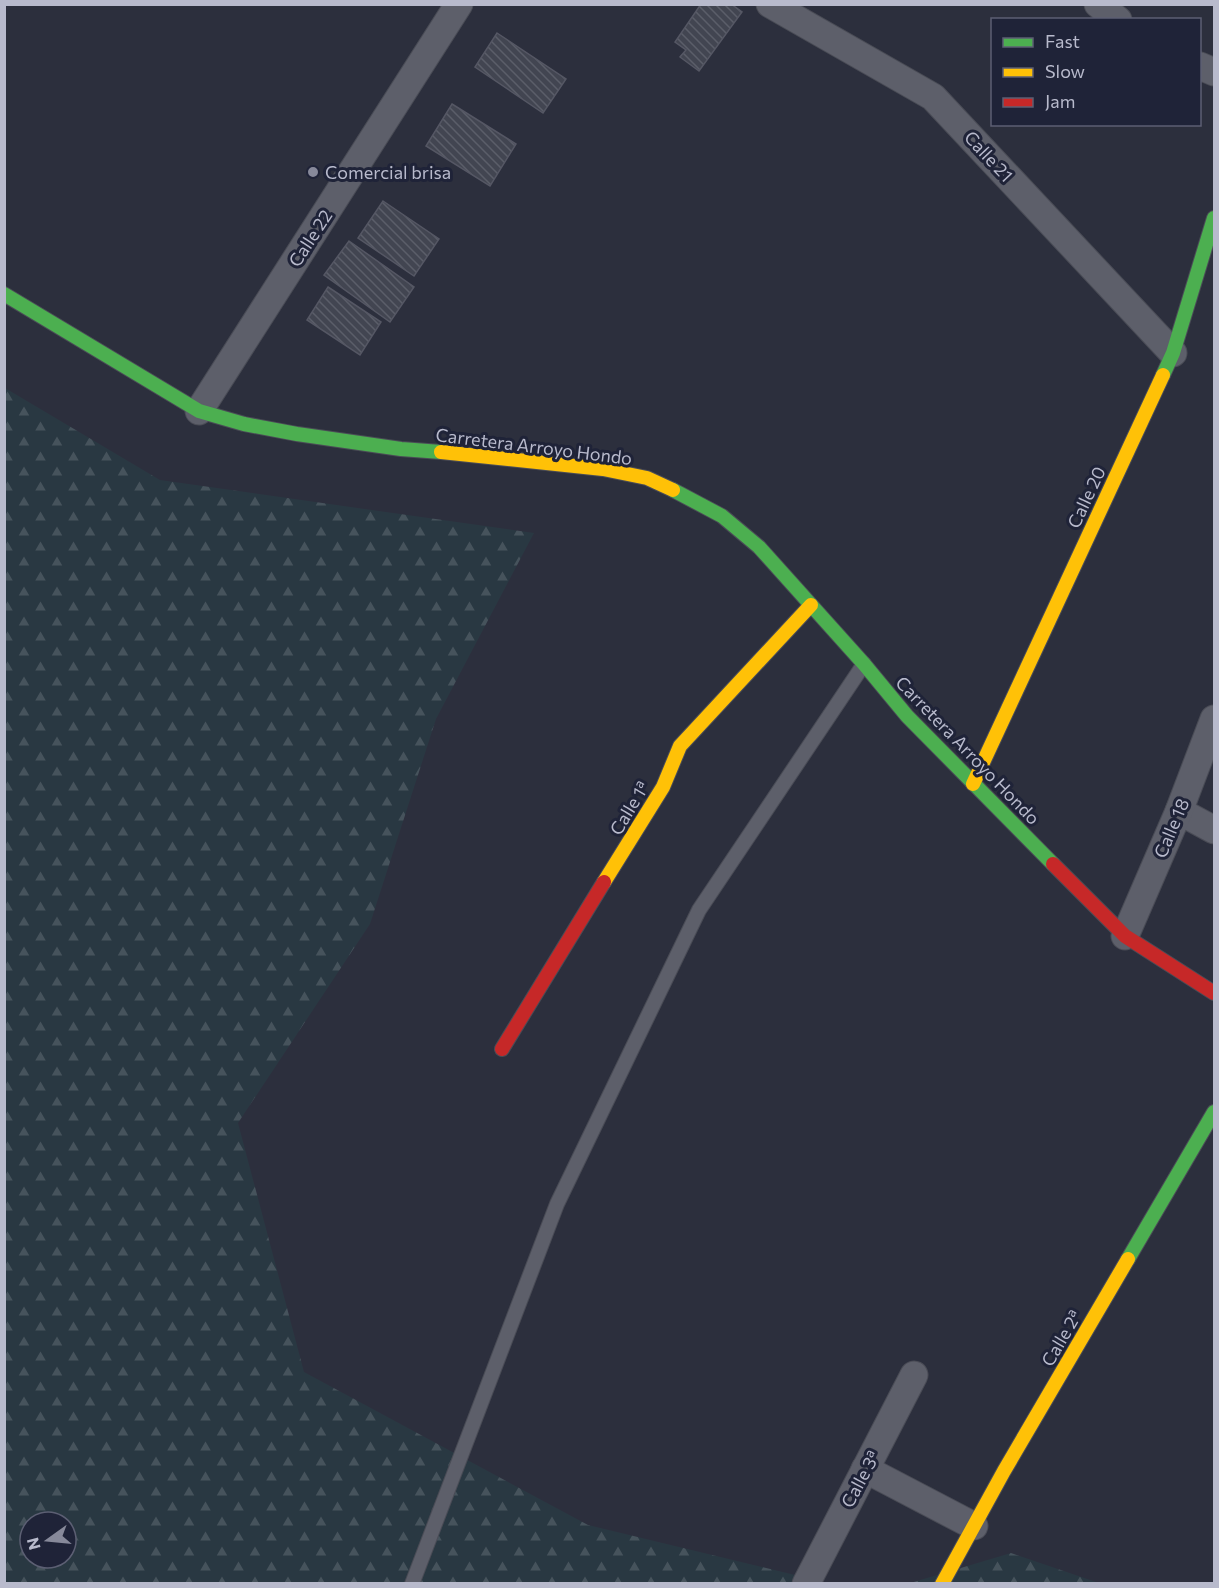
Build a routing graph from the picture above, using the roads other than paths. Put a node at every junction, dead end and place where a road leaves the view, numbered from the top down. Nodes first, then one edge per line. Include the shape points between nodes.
1 (459, 4) edge
2 (770, 4) edge
3 (1098, 4) edge
4 (1116, 18) edge
5 (1201, 66) edge
6 (1215, 72) edge
7 (1215, 218) edge
8 (4, 294) edge
9 (1173, 353) junction
10 (200, 411) junction
11 (811, 604) junction
12 (864, 664) junction
13 (1215, 719) edge
14 (973, 784) junction
15 (1179, 811) junction
16 (1215, 830) edge
17 (1125, 936) junction
18 (1215, 993) edge
19 (502, 1049) dead end
20 (1215, 1112) edge
21 (914, 1375) dead end
22 (865, 1469) junction
23 (974, 1526) junction
24 (412, 1584) edge
25 (806, 1584) edge
26 (942, 1584) edge

1 - 10 street, Calle 22
2 - 9 street, Calle 21 via 933,97
3 - 4 street
5 - 6 street
7 - 9 street, Calle 20
8 - 10 street, Carretera Arroyo Hondo
9 - 14 street, Calle 20
10 - 11 street, Carretera Arroyo Hondo via 297,434 592,468 647,478 722,516 759,547
11 - 12 street, Carretera Arroyo Hondo
11 - 19 street, Calle 1ª via 680,746 663,787
12 - 14 street, Carretera Arroyo Hondo via 907,716
12 - 24 lane via 699,910 557,1204
13 - 15 street, Calle 18
14 - 17 street, Carretera Arroyo Hondo
15 - 16 street
15 - 17 street, Calle 18
17 - 18 street, Carretera Arroyo Hondo
20 - 23 street, Calle 2ª
21 - 22 street, Calle 3ª
22 - 23 street
22 - 25 street, Calle 3ª
23 - 26 street, Calle 2ª

